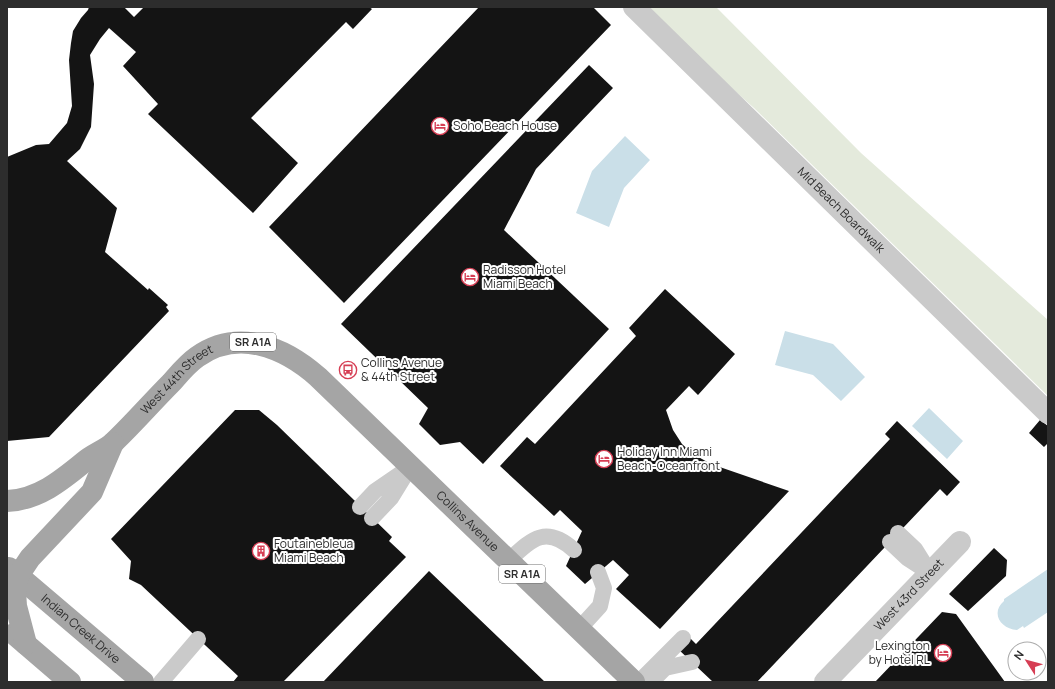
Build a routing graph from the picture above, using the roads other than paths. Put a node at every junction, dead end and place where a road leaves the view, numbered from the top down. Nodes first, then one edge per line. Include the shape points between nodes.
1 (634, 7) edge
2 (318, 377) joint
3 (1048, 413) edge
4 (113, 444) junction
5 (410, 467) junction
6 (7, 501) edge
7 (360, 506) dead end
8 (372, 518) dead end
9 (894, 537) dead end
10 (960, 542) dead end
11 (574, 550) dead end
12 (508, 561) junction
13 (13, 571) edge
14 (598, 572) dead end
15 (930, 573) junction
16 (7, 628) edge
17 (579, 629) junction
18 (683, 638) dead end
19 (198, 639) dead end
20 (26, 644) junction
21 (692, 662) dead end
22 (70, 682) edge
23 (143, 682) edge
24 (161, 682) edge
25 (634, 682) edge
26 (639, 682) edge
27 (652, 682) edge
28 (825, 682) edge

1 - 3 street, Mid Beach Boardwalk
2 - 4 main road, West 44th Street / SR A1A via 305,366 270,347 248,342 220,346 196,358
2 - 5 main road, Collins Avenue / SR A1A
4 - 6 main road, SR A1A via 49,488 27,497
4 - 13 main road via 92,492 30,558
5 - 7 lane via 375,491
5 - 8 lane via 391,498
5 - 12 main road, Collins Avenue / SR A1A
9 - 15 lane via 915,549
10 - 15 street, West 43rd Street
11 - 12 lane via 564,541 540,536 530,540
12 - 17 main road, Collins Avenue / SR A1A
13 - 20 main road via 16,606
13 - 23 main road, Indian Creek Drive
14 - 17 lane via 604,588 600,606
15 - 28 street, West 43rd Street
16 - 20 main road
17 - 25 main road, Collins Avenue / SR A1A
18 - 26 lane
19 - 24 lane
20 - 22 main road
21 - 27 lane via 665,668

